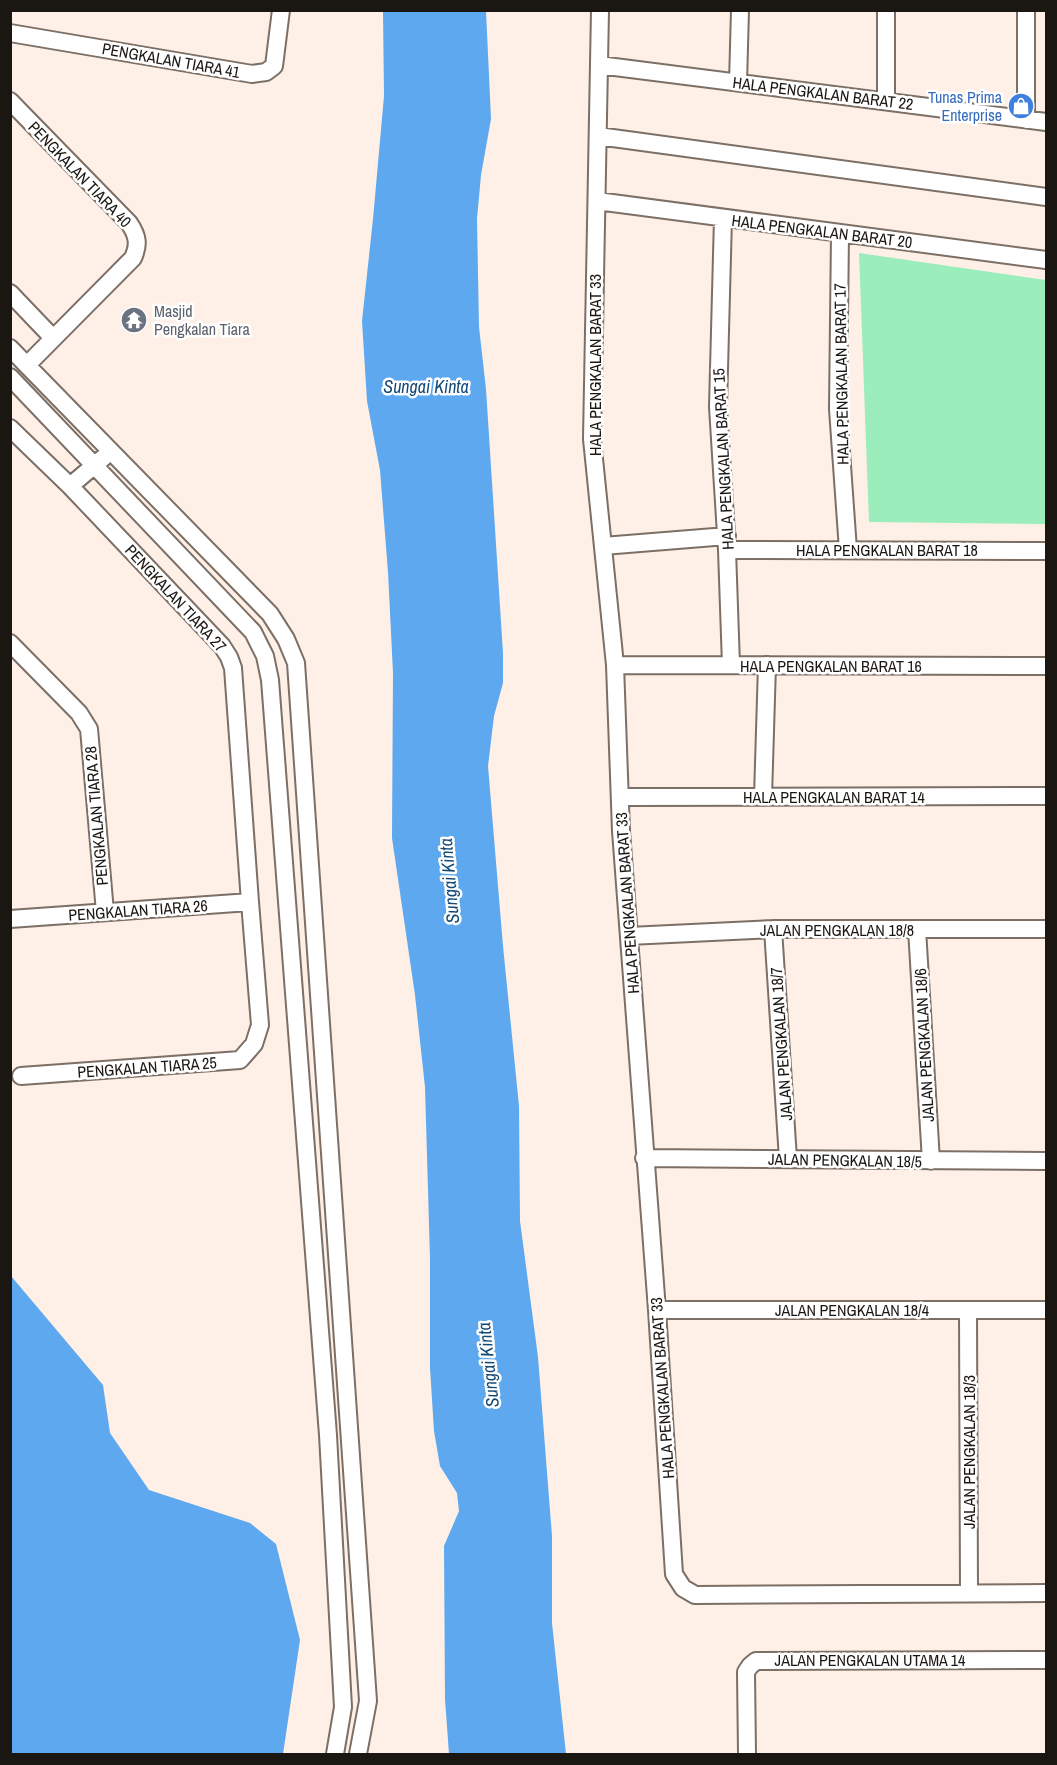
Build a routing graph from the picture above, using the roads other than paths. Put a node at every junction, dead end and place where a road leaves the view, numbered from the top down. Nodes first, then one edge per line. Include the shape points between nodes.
1 (281, 10) edge
2 (600, 10) edge
3 (740, 10) edge
4 (886, 10) edge
5 (1026, 10) edge
6 (10, 33) edge
7 (599, 65) junction
8 (738, 82) junction
9 (10, 101) edge
10 (886, 101) junction
11 (1026, 120) junction
12 (1047, 122) edge
13 (598, 136) junction
14 (1047, 196) edge
15 (597, 201) junction
16 (723, 218) junction
17 (840, 233) junction
18 (1047, 260) edge
19 (10, 293) edge
20 (53, 338) junction
21 (10, 348) edge
22 (27, 365) junction
23 (10, 378) edge
24 (10, 428) edge
25 (114, 455) junction
26 (98, 469) junction
27 (74, 490) junction
28 (727, 543) junction
29 (603, 546) junction
30 (848, 550) junction
31 (1047, 551) edge
32 (10, 643) edge
33 (615, 665) junction
34 (731, 665) junction
35 (766, 665) junction
36 (1047, 666) edge
37 (1047, 796) edge
38 (621, 797) junction
39 (763, 797) junction
40 (249, 894) junction
41 (105, 912) junction
42 (10, 919) edge
43 (773, 929) junction
44 (917, 929) junction
45 (1047, 929) edge
46 (628, 936) junction
47 (258, 1033) joint
48 (21, 1076) dead end
49 (644, 1158) junction
50 (788, 1159) junction
51 (931, 1161) junction
52 (1047, 1161) edge
53 (657, 1310) junction
54 (968, 1310) junction
55 (1047, 1310) edge
56 (969, 1593) junction
57 (1047, 1593) edge
58 (1047, 1660) edge
59 (335, 1755) edge
60 (358, 1755) edge
61 (747, 1755) edge

1 - 6 street, PENGKALAN TIARA 41 via 274,66 252,74
2 - 7 street, HALA PENGKALAN BARAT 33
3 - 8 street
4 - 10 street
5 - 11 street
7 - 8 street, HALA PENGKALAN BARAT 22
7 - 13 street, HALA PENGKALAN BARAT 33
8 - 10 street, HALA PENGKALAN BARAT 22
9 - 20 street, PENGKALAN TIARA 40 via 129,223 138,242 133,258
10 - 11 street, HALA PENGKALAN BARAT 22
11 - 12 street, HALA PENGKALAN BARAT 22
13 - 14 street
13 - 15 street, HALA PENGKALAN BARAT 33
15 - 16 street, HALA PENGKALAN BARAT 20
15 - 29 street, HALA PENGKALAN BARAT 33 via 592,439
16 - 17 street, HALA PENGKALAN BARAT 20
16 - 28 street, HALA PENGKALAN BARAT 15 via 718,407
17 - 18 street, HALA PENGKALAN BARAT 20
17 - 30 street, HALA PENGKALAN BARAT 17 via 838,409
19 - 20 street
20 - 22 street
21 - 22 street
22 - 25 street
23 - 26 street
24 - 27 street, PENGKALAN TIARA 27
25 - 26 street
25 - 60 street via 270,614 296,663 368,1701
26 - 27 street
26 - 59 street via 253,632 265,656 270,680 329,1446 344,1707
27 - 40 street, PENGKALAN TIARA 27 via 229,657 233,668
28 - 29 street, HALA PENGKALAN BARAT 18
28 - 30 street, HALA PENGKALAN BARAT 18
28 - 34 street, HALA PENGKALAN BARAT 15
29 - 33 street, HALA PENGKALAN BARAT 33
30 - 31 street, HALA PENGKALAN BARAT 18
32 - 41 street, PENGKALAN TIARA 28 via 79,713 89,729
33 - 34 street, HALA PENGKALAN BARAT 16
33 - 38 street, HALA PENGKALAN BARAT 33
34 - 35 street, HALA PENGKALAN BARAT 16
35 - 36 street, HALA PENGKALAN BARAT 16
35 - 39 street
37 - 39 street, HALA PENGKALAN BARAT 14
38 - 39 street, HALA PENGKALAN BARAT 14
38 - 46 street, HALA PENGKALAN BARAT 33
40 - 41 street, PENGKALAN TIARA 26
40 - 47 street, PENGKALAN TIARA 27
41 - 42 street, PENGKALAN TIARA 26
43 - 44 street, JALAN PENGKALAN 18/8
43 - 46 street, JALAN PENGKALAN 18/8
43 - 50 street, JALAN PENGKALAN 18/7
44 - 45 street, JALAN PENGKALAN 18/8
44 - 51 street, JALAN PENGKALAN 18/6
46 - 49 street, HALA PENGKALAN BARAT 33
47 - 48 street, PENGKALAN TIARA 25 via 240,1060
49 - 50 street, JALAN PENGKALAN 18/5
49 - 53 street, HALA PENGKALAN BARAT 33
50 - 51 street, JALAN PENGKALAN 18/5
51 - 52 street, JALAN PENGKALAN 18/5
53 - 54 street, JALAN PENGKALAN 18/4
53 - 56 street, HALA PENGKALAN BARAT 33 via 674,1574 684,1588 695,1595
54 - 55 street, JALAN PENGKALAN 18/4
54 - 56 street, JALAN PENGKALAN 18/3
56 - 57 street
58 - 61 street, JALAN PENGKALAN UTAMA 14 via 756,1661 746,1672

